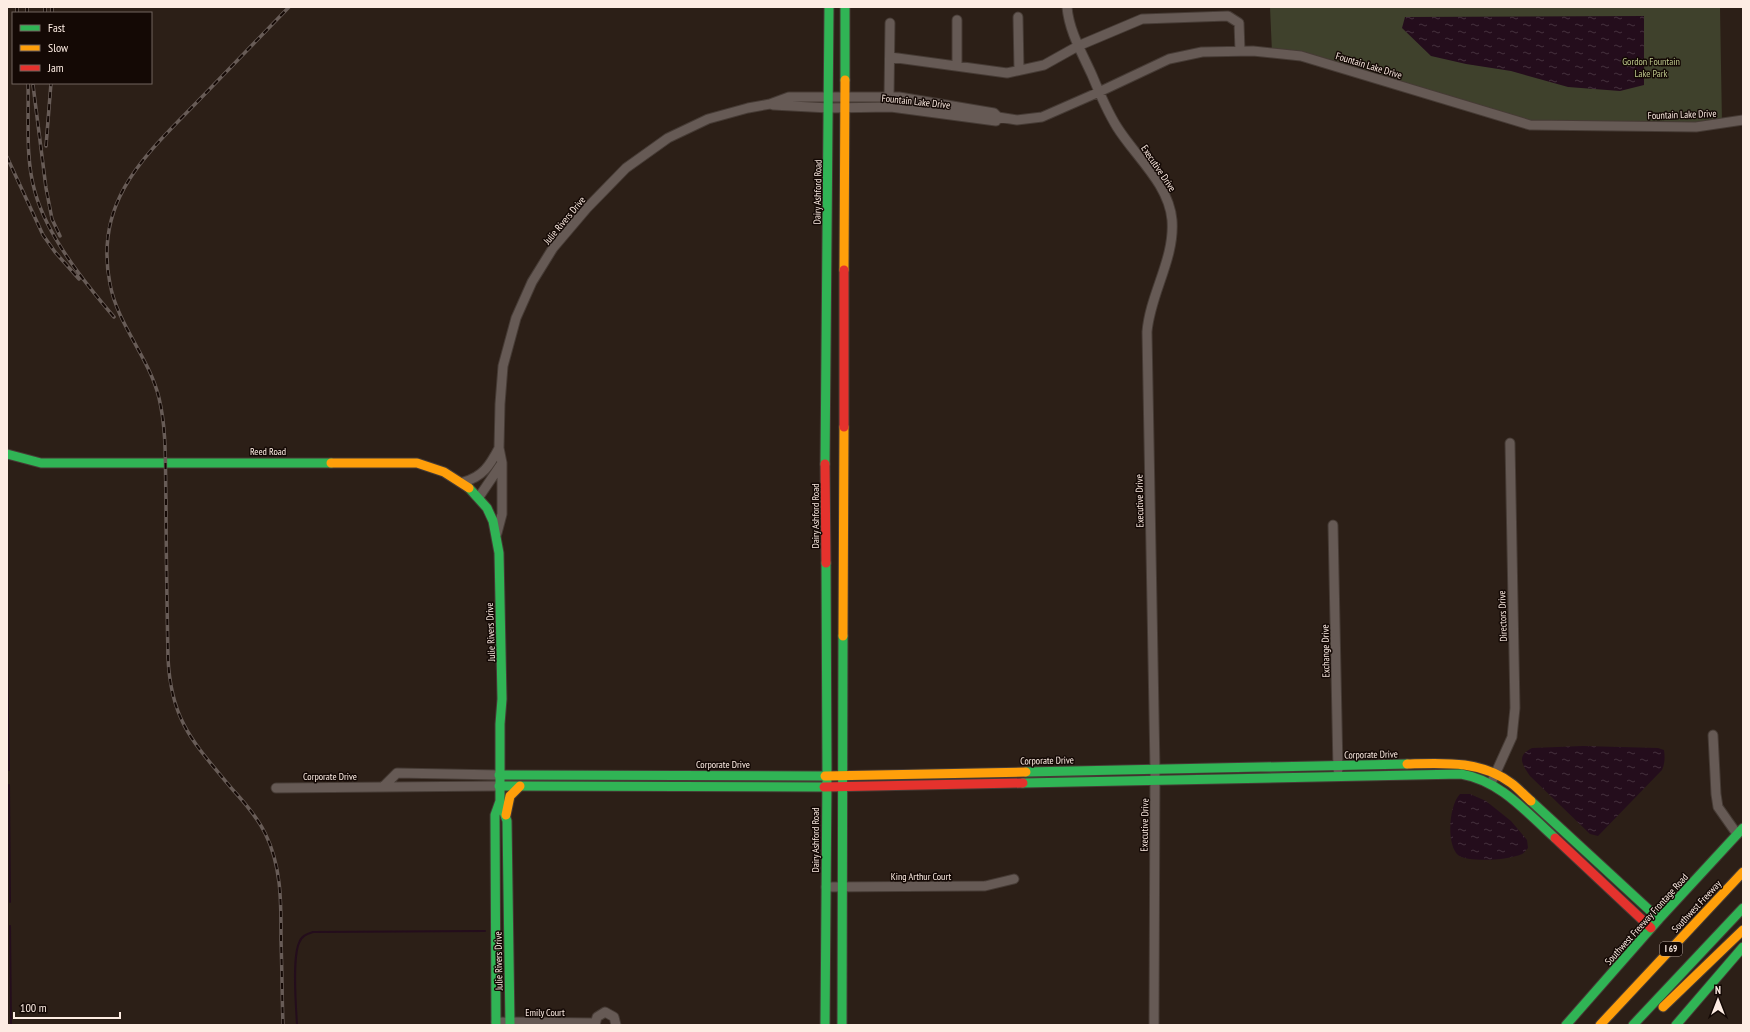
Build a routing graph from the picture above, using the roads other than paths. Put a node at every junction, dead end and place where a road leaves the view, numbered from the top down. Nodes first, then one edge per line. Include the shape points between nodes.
1 (829, 7) edge
2 (845, 7) edge
3 (1067, 7) edge
4 (1018, 17) dead end
5 (957, 20) dead end
6 (890, 23) dead end
7 (1078, 46) junction
8 (1240, 51) junction
9 (890, 57) junction
10 (957, 66) junction
11 (1019, 70) junction
12 (1100, 92) junction
13 (829, 97) junction
14 (845, 97) junction
15 (889, 97) junction
16 (938, 103) junction
17 (770, 104) junction
18 (845, 107) junction
19 (829, 108) junction
20 (936, 113) junction
21 (998, 117) junction
22 (1743, 120) edge
23 (828, 241) junction
24 (845, 242) junction
25 (826, 382) junction
26 (844, 382) junction
27 (1510, 443) dead end
28 (499, 448) junction
29 (7, 454) edge
30 (825, 459) junction
31 (844, 460) junction
32 (502, 463) junction
33 (463, 482) junction
34 (478, 497) junction
35 (1333, 525) dead end
36 (497, 533) junction
37 (1713, 735) dead end
38 (1338, 766) junction
39 (1155, 769) junction
40 (1496, 773) junction
41 (916, 774) junction
42 (466, 775) junction
43 (499, 775) junction
44 (667, 775) junction
45 (827, 776) junction
46 (843, 776) junction
47 (1338, 778) junction
48 (1155, 780) junction
49 (1490, 783) junction
50 (466, 786) junction
51 (499, 786) junction
52 (520, 786) junction
53 (917, 786) junction
54 (383, 787) junction
55 (667, 787) junction
56 (827, 787) junction
57 (843, 787) junction
58 (276, 788) dead end
59 (500, 801) junction
60 (506, 814) junction
61 (1740, 831) edge
62 (1743, 872) edge
63 (1014, 879) dead end
64 (826, 887) junction
65 (843, 887) junction
66 (1743, 908) edge
67 (1659, 919) junction
68 (1651, 928) junction
69 (1743, 930) edge
70 (1743, 947) edge
71 (496, 957) junction
72 (509, 959) junction
73 (1646, 1011) junction
74 (496, 1024) edge
75 (510, 1024) edge
76 (595, 1024) edge
77 (616, 1025) edge
78 (825, 1025) edge
79 (842, 1025) edge
80 (1154, 1025) edge
81 (1566, 1025) edge
82 (1600, 1025) edge
83 (1633, 1025) edge
84 (1676, 1025) edge

1 - 13 main road, Dairy Ashford Road
2 - 14 main road
3 - 7 street, Executive Drive via 1071,29
4 - 11 street
5 - 10 street
6 - 9 street
7 - 8 street via 1142,19 1228,16 1239,23
7 - 11 street via 1044,65
7 - 12 street, Executive Drive
8 - 12 street, Fountain Lake Drive via 1202,52 1169,59
8 - 22 street, Fountain Lake Drive via 1301,56 1530,125 1700,127
9 - 10 street
9 - 15 street
10 - 11 street via 1007,73
12 - 21 street, Fountain Lake Drive via 1042,117 1017,120
12 - 39 street, Executive Drive via 1116,126 1163,192 1172,220 1170,250 1149,314 1147,332
13 - 14 street, Julie Rivers Drive
13 - 17 street, Julie Rivers Drive via 789,97
13 - 19 main road, Dairy Ashford Road
14 - 15 street, Fountain Lake Drive
14 - 18 main road
15 - 16 street, Fountain Lake Drive
16 - 20 street
16 - 21 street, Fountain Lake Drive via 994,113
17 - 19 street, Julie Rivers Drive
17 - 28 street, Julie Rivers Drive via 708,119 668,138 626,168 553,248 532,282 516,318 503,366
18 - 19 street, Fountain Lake Drive
18 - 20 street, Fountain Lake Drive via 891,107
18 - 24 main road
19 - 23 main road, Dairy Ashford Road
20 - 21 street, Fountain Lake Drive via 996,121
23 - 24 main road
23 - 25 main road, Dairy Ashford Road
24 - 26 main road
25 - 26 main road
25 - 30 main road, Dairy Ashford Road
26 - 31 main road
27 - 40 street, Directors Drive via 1515,708 1512,737
28 - 32 street, Julie Rivers Drive
28 - 33 street, Julie Rivers Drive via 482,474
29 - 33 main road, Reed Road via 41,463 417,462 438,468
30 - 31 main road
30 - 45 main road, Dairy Ashford Road
31 - 46 main road
32 - 34 street
32 - 36 street, Julie Rivers Drive via 502,514
33 - 34 main road, Reed Road
34 - 36 main road, Reed Road via 487,508
35 - 38 street, Exchange Drive
36 - 43 main road, Julie Rivers Drive via 502,656
37 - 61 street via 1718,807
38 - 39 main road, Corporate Drive
38 - 40 main road, Corporate Drive via 1454,763
38 - 47 street, Exchange Drive
39 - 41 main road, Corporate Drive
39 - 48 street, Executive Drive
40 - 49 street, Directors Drive
40 - 67 main road, Corporate Drive via 1511,783
41 - 46 main road, Corporate Drive
41 - 53 street
42 - 43 street, Corporate Drive
42 - 50 street
42 - 54 street, Corporate Drive via 397,773
43 - 44 main road, Corporate Drive
43 - 51 main road, Julie Rivers Drive
44 - 45 main road, Corporate Drive
44 - 55 street
45 - 46 main road, Corporate Drive
45 - 56 main road, Dairy Ashford Road
46 - 57 main road
47 - 48 main road, Corporate Drive
47 - 49 main road, Corporate Drive via 1461,774 1478,777
48 - 53 main road, Corporate Drive
48 - 80 street, Executive Drive
49 - 68 main road, Corporate Drive via 1506,793
50 - 51 street, Corporate Drive
50 - 54 street, Corporate Drive
51 - 52 main road, Corporate Drive
51 - 59 main road, Julie Rivers Drive
52 - 55 main road, Corporate Drive
52 - 60 main road via 510,796
53 - 57 main road, Corporate Drive
54 - 58 street, Corporate Drive
55 - 56 main road, Corporate Drive
56 - 57 main road, Corporate Drive
56 - 64 main road, Dairy Ashford Road
57 - 65 main road
59 - 60 main road, Julie Rivers Drive
59 - 71 main road, Julie Rivers Drive via 495,815
60 - 72 main road, Julie Rivers Drive
61 - 67 main road, Southwest Freeway Frontage Road
62 - 82 main road, Southwest Freeway / I 69
63 - 65 street, King Arthur Court via 985,886
64 - 65 street, King Arthur Court
64 - 78 main road, Dairy Ashford Road
65 - 79 main road
66 - 73 main road, I 69
67 - 68 main road, Southwest Freeway Frontage Road
68 - 81 main road, Southwest Freeway Frontage Road
69 - 73 main road via 1665,1007
70 - 84 main road
71 - 72 main road
71 - 74 main road, Julie Rivers Drive
72 - 75 main road, Julie Rivers Drive
73 - 83 main road, I 69
74 - 75 street, Emily Court
75 - 76 street, Emily Court
76 - 77 street, Emily Court via 597,1016 605,1012 614,1016

